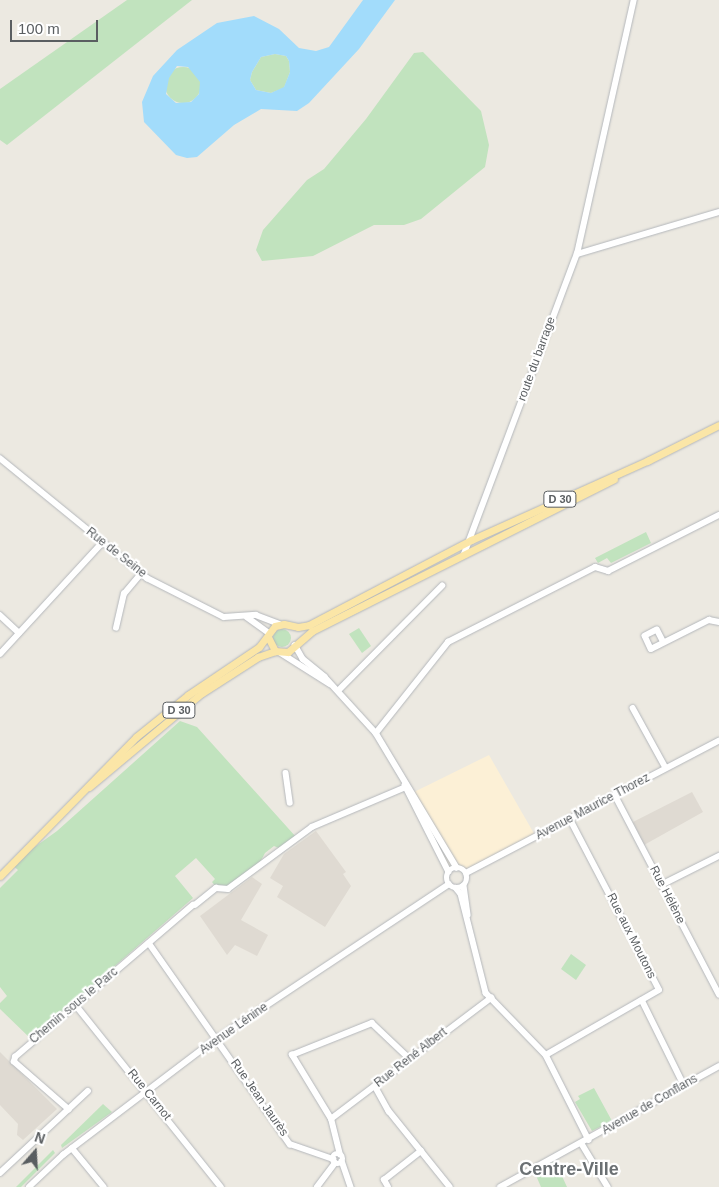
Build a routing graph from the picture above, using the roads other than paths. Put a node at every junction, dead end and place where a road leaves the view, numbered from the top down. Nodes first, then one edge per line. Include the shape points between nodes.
1 (634, 0) edge
2 (719, 212) edge
3 (576, 254) junction
4 (719, 425) edge
5 (0, 458) edge
6 (649, 460) junction
7 (719, 515) edge
8 (471, 540) junction
9 (102, 543) junction
10 (462, 555) junction
11 (141, 574) junction
12 (442, 586) dead end
13 (0, 615) edge
14 (247, 617) junction
15 (719, 622) edge
16 (279, 624) junction
17 (292, 627) junction
18 (116, 628) dead end
19 (20, 633) junction
20 (268, 635) junction
21 (663, 642) dead end
22 (296, 644) junction
23 (277, 652) junction
24 (0, 654) edge
25 (332, 685) junction
26 (338, 691) junction
27 (633, 708) dead end
28 (376, 733) junction
29 (719, 741) edge
30 (666, 768) junction
31 (402, 773) junction
32 (286, 774) dead end
33 (406, 787) junction
34 (616, 795) junction
35 (73, 801) junction
36 (290, 803) dead end
37 (570, 820) junction
38 (719, 856) edge
39 (457, 868) junction
40 (449, 872) junction
41 (466, 873) junction
42 (0, 876) edge
43 (449, 884) junction
44 (661, 885) junction
45 (464, 886) junction
46 (456, 888) junction
47 (467, 919) junction
48 (148, 943) junction
49 (719, 994) edge
50 (491, 998) junction
51 (642, 1000) junction
52 (75, 1004) junction
53 (217, 1038) junction
54 (546, 1055) junction
55 (409, 1058) junction
56 (719, 1066) edge
57 (684, 1085) junction
58 (375, 1086) junction
59 (88, 1091) dead end
60 (147, 1093) junction
61 (69, 1110) junction
62 (332, 1119) junction
63 (589, 1140) junction
64 (582, 1144) junction
65 (72, 1148) junction
66 (420, 1150) junction
67 (340, 1155) junction
68 (334, 1161) junction
69 (342, 1161) junction
70 (0, 1174) edge
71 (29, 1187) edge
72 (104, 1187) edge
73 (221, 1187) edge
74 (317, 1187) edge
75 (351, 1187) edge
76 (388, 1187) edge
77 (450, 1187) edge
78 (500, 1187) edge
79 (608, 1187) edge

1 - 3 street, route du barrage
2 - 3 street
3 - 8 street, route du barrage
4 - 6 main road, D 30
5 - 9 street, Rue de Seine
6 - 8 main road, D 30
6 - 10 main road, D 30
7 - 28 street via 608,571 595,567 448,642
8 - 10 street, route du barrage
8 - 17 main road, D 30 via 309,625
9 - 11 street, Rue de Seine
9 - 19 street
10 - 22 main road, D 30 via 312,631
11 - 14 street, Rue de Seine via 224,618
11 - 18 street via 124,594
12 - 26 street
13 - 19 street
14 - 16 street, Rue de Seine via 256,615
14 - 20 street via 259,623
15 - 21 street via 709,620
16 - 17 main road
16 - 20 main road
17 - 22 main road
19 - 24 street
20 - 23 main road
20 - 35 main road, D 30 via 256,649 142,731
22 - 23 main road via 288,652
22 - 25 street via 303,659
23 - 25 street
23 - 35 main road, D 30 via 258,657 202,693
25 - 26 street
26 - 28 street
27 - 30 street
28 - 31 street
29 - 30 street, Avenue Maurice Thorez
30 - 34 street, Avenue Maurice Thorez
31 - 33 street
31 - 39 street
32 - 36 street
33 - 40 street
33 - 48 street, Chemin sous le Parc via 312,827 228,889 216,888
34 - 37 street, Avenue Maurice Thorez
34 - 44 street, Rue Hélène
35 - 42 main road, D 30
37 - 41 street, Avenue Maurice Thorez
37 - 51 street, Rue aux Moutons via 659,990
38 - 44 street
39 - 40 street
39 - 41 street
40 - 43 street
41 - 45 street
43 - 46 street
43 - 53 street, Avenue Lénine
44 - 49 street, Rue Hélène
45 - 46 street
45 - 47 street
46 - 47 street
47 - 50 street via 480,978
48 - 52 street, Chemin sous le Parc
48 - 53 street, Rue Jean Jaurès
50 - 54 street
50 - 55 street, Rue René Albert
51 - 54 street, Rue aux Moutons
51 - 57 street
52 - 60 street, Rue Carnot
52 - 61 street, Chemin sous le Parc via 15,1056 14,1062
53 - 60 street, Avenue Lénine
53 - 68 street, Rue Jean Jaurès via 290,1144
54 - 63 street
55 - 58 street, Rue René Albert
55 - 62 street via 372,1023 292,1055
56 - 57 street, Avenue de Conflans
57 - 63 street, Avenue de Conflans
58 - 62 street, Rue René Albert
58 - 66 street via 389,1111
59 - 61 street
60 - 65 street, Avenue Lénine
60 - 73 street, Rue Carnot
61 - 70 street
62 - 67 street
63 - 64 street, Avenue de Conflans
64 - 78 street, Avenue de Conflans via 528,1169
64 - 79 street
65 - 71 street, Avenue Lénine
65 - 72 street
66 - 76 street via 384,1180
66 - 77 street
67 - 68 street
67 - 69 street
68 - 69 street
68 - 74 street
69 - 75 street

